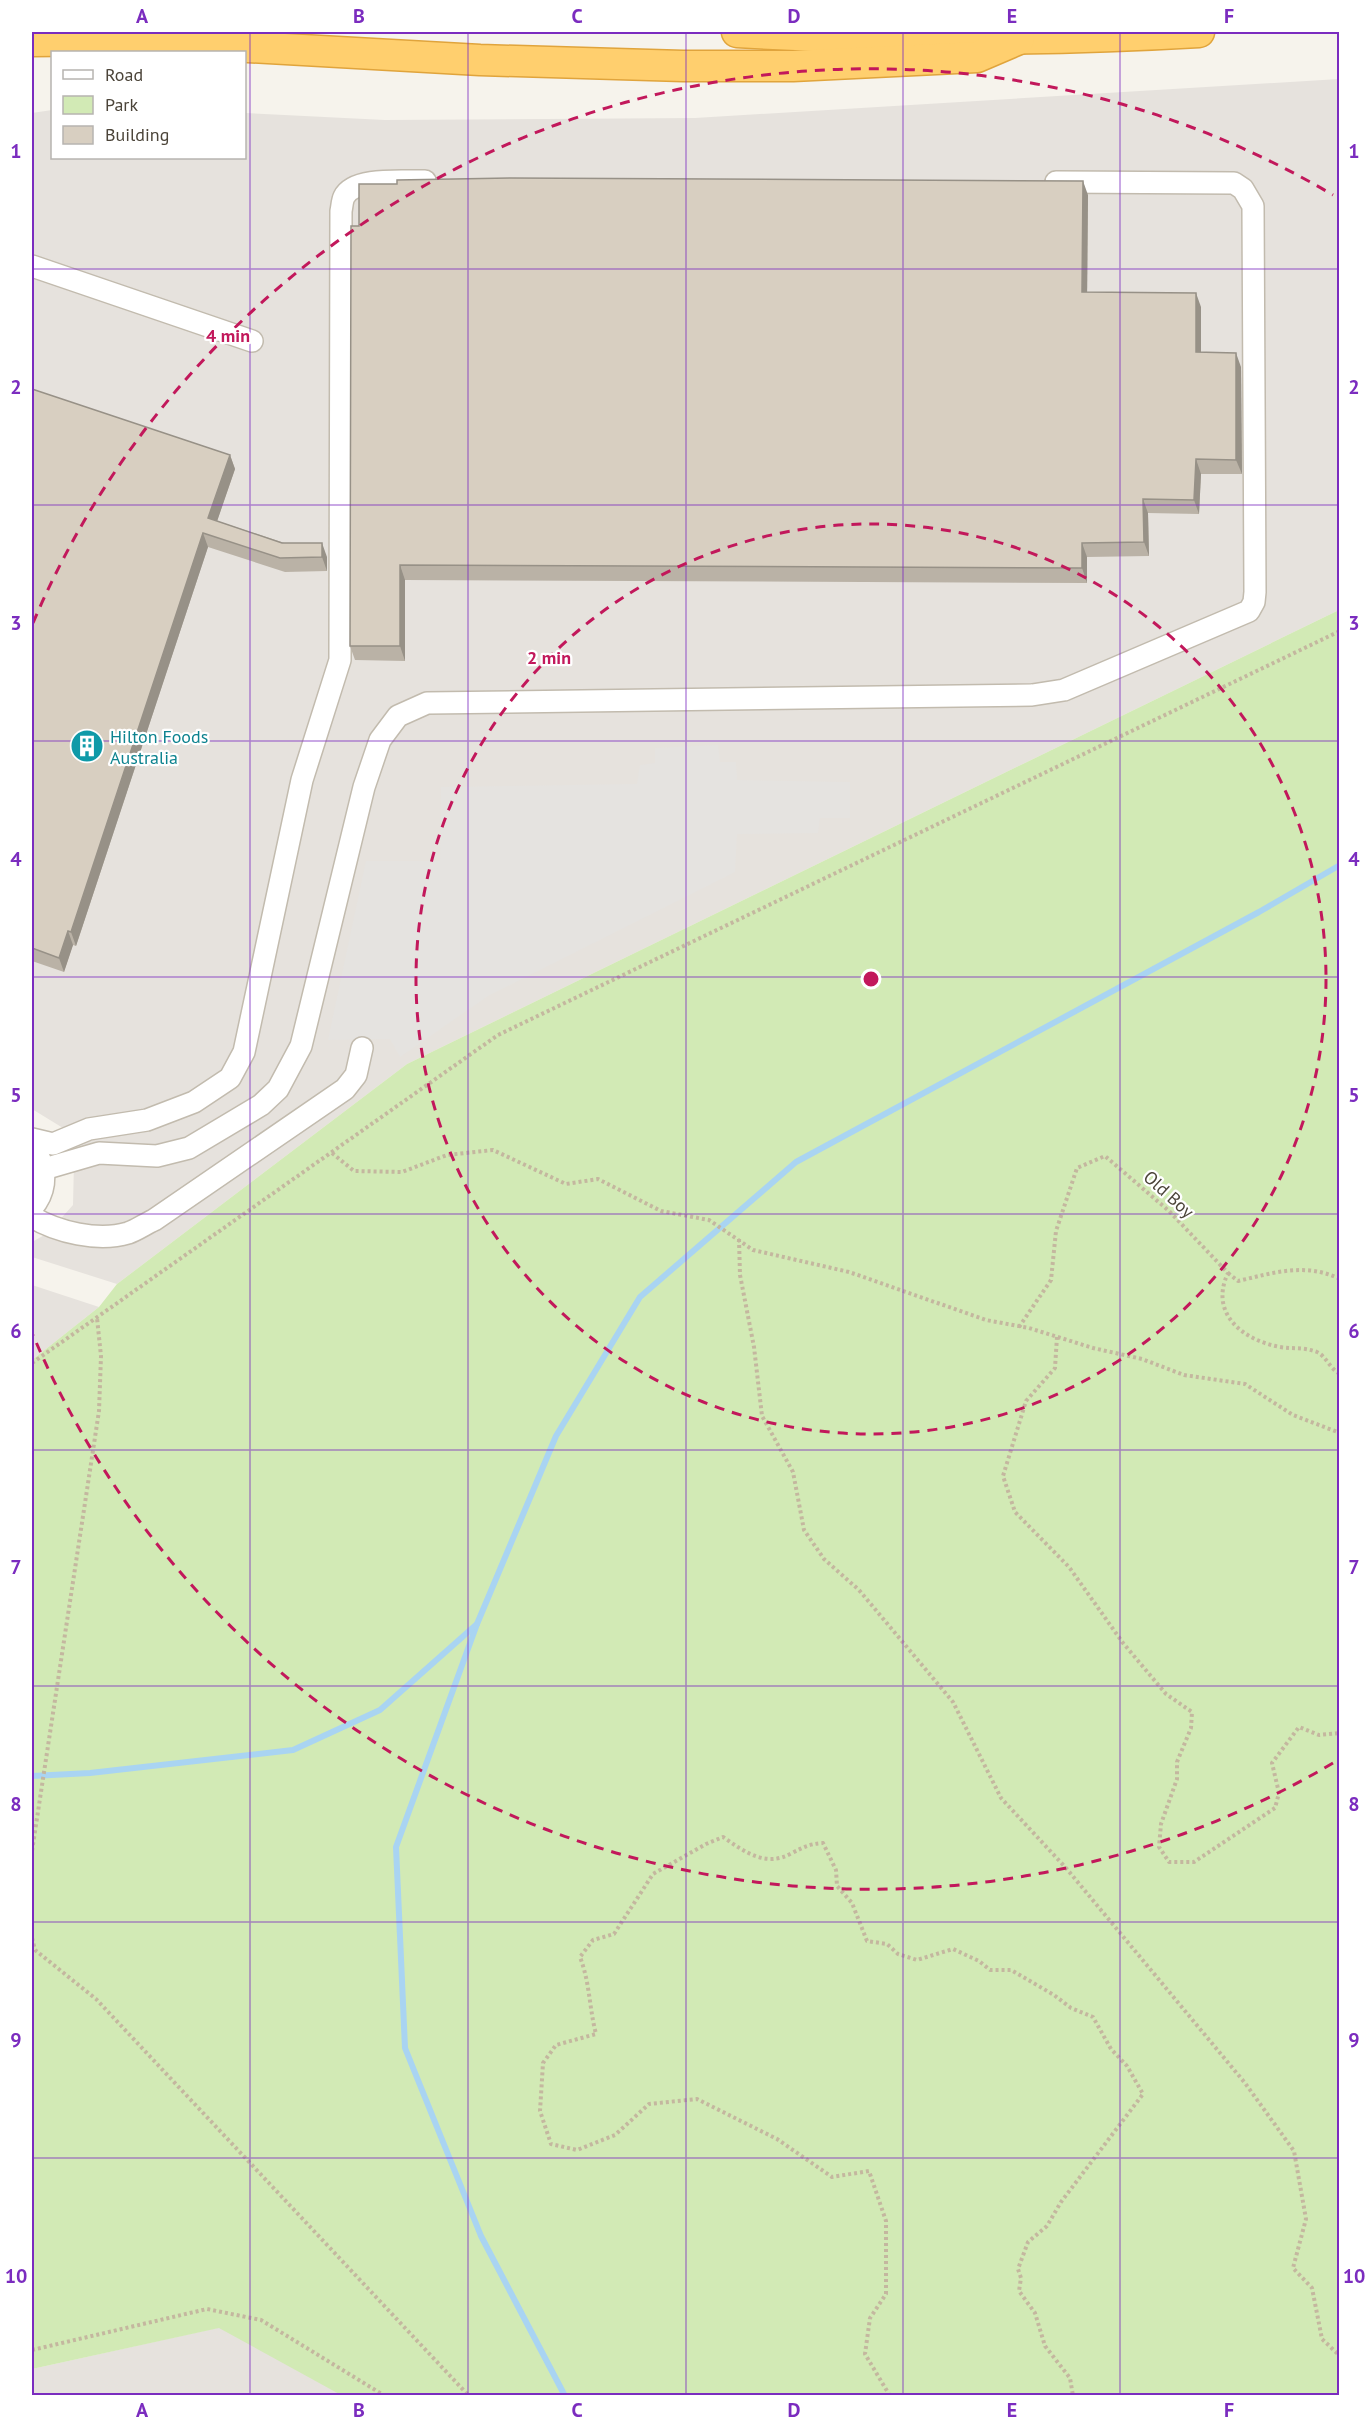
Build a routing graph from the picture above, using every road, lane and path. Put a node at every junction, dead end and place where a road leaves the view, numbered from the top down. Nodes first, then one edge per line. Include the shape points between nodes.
1 (737, 32) edge
2 (1199, 32) edge
3 (1019, 39) junction
4 (32, 41) edge
5 (446, 181) edge
6 (1030, 182) edge
7 (32, 266) edge
8 (252, 341) dead end
9 (1340, 631) edge
10 (362, 1048) dead end
11 (32, 1139) edge
12 (32, 1143) edge
13 (332, 1153) junction
14 (44, 1169) junction
15 (32, 1208) edge
16 (32, 1217) edge
17 (739, 1239) junction
18 (1228, 1273) junction
19 (1340, 1279) edge
20 (97, 1317) junction
21 (1019, 1327) junction
22 (1057, 1337) junction
23 (32, 1363) edge
24 (1340, 1374) edge
25 (1340, 1433) edge
26 (1340, 1733) edge
27 (32, 1851) edge
28 (32, 1938) edge
29 (32, 2350) edge
30 (1340, 2356) edge
31 (385, 2396) edge
32 (469, 2396) edge
33 (890, 2396) edge
34 (1073, 2396) edge

1 - 3 highway
2 - 3 highway
3 - 4 highway via 977,57 793,66 480,60 124,40
5 - 11 street via 366,183 352,188 344,197 340,660 302,780 243,1052 230,1078 194,1102 147,1120 89,1129 53,1144
6 - 14 street via 1234,183 1249,196 1253,206 1255,592 1248,611 1064,690 1032,695 427,703 398,716 380,740 364,787 301,1046 278,1089 261,1105 189,1149 157,1156 99,1153
7 - 8 street
9 - 13 path via 498,1035
10 - 16 street via 356,1075 345,1089 154,1220 127,1233 100,1235 74,1233
12 - 14 street
13 - 17 path via 354,1171 402,1172 447,1155 493,1150 566,1184 598,1179 661,1211 709,1220
13 - 20 path
14 - 15 street via 44,1187
17 - 21 path via 753,1250 849,1272 986,1320
17 - 30 path via 740,1275 762,1416 793,1472 804,1530 824,1559 859,1590 953,1702 1001,1797 1066,1868 1245,2083 1294,2151 1306,2219 1293,2268 1312,2288 1322,2339
18 - 19 path via 1238,1281 1304,1269
18 - 21 path, Old Boy via 1169,1211 1105,1156 1077,1168 1056,1231 1051,1280
18 - 24 path via 1222,1284 1221,1307 1233,1322 1265,1343 1321,1354 1330,1369
20 - 23 path
20 - 27 path via 101,1356 99,1411
21 - 22 path
22 - 25 path via 1142,1359 1184,1375 1245,1384 1293,1415
22 - 26 path via 1055,1368 1026,1401 1003,1476 1015,1512 1069,1567 1123,1643 1166,1694 1192,1712 1191,1728 1177,1762 1177,1779 1161,1824 1159,1847 1169,1862 1194,1862 1275,1808 1279,1793 1272,1763 1299,1727 1319,1735
28 - 32 path via 35,1950 96,1999
29 - 31 path via 207,2309 261,2320
33 - 34 path via 865,2354 870,2318 886,2294 886,2221 869,2171 832,2177 777,2139 697,2098 649,2104 615,2135 577,2150 550,2144 540,2111 543,2063 556,2045 596,2034 589,1982 580,1958 593,1940 614,1934 653,1874 723,1838 754,1857 771,1860 806,1845 823,1843 836,1870 837,1886 852,1903 867,1941 887,1944 898,1954 917,1960 953,1949 990,1970 1011,1970 1071,2008 1093,2017 1111,2049 1127,2066 1143,2094 1047,2226 1028,2241 1018,2269 1019,2290 1035,2313 1045,2346 1070,2378

